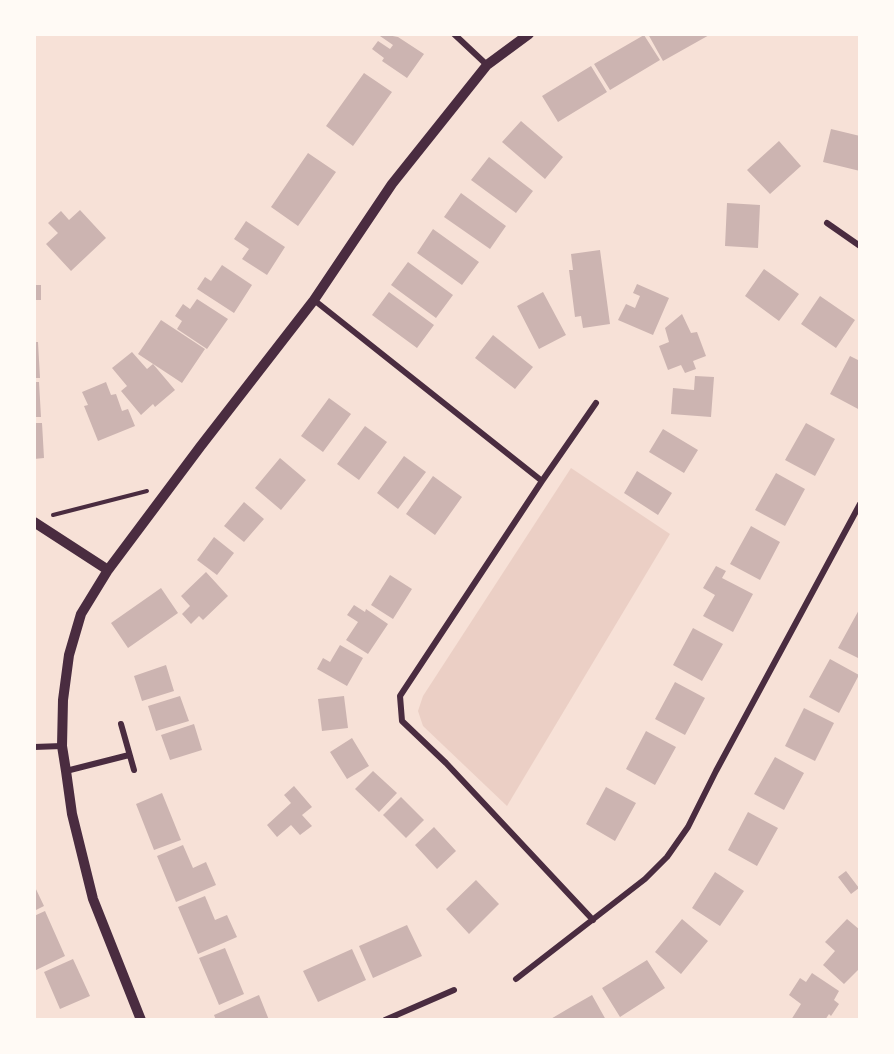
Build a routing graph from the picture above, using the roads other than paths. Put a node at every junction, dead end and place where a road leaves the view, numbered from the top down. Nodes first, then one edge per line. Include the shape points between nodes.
1 (454, 34) edge
2 (529, 34) edge
3 (487, 65) junction
4 (827, 223) dead end
5 (860, 246) edge
6 (314, 300) junction
7 (596, 403) dead end
8 (542, 481) junction
9 (860, 504) edge
10 (34, 522) edge
11 (108, 570) junction
12 (121, 724) dead end
13 (62, 746) junction
14 (34, 747) edge
15 (129, 755) junction
16 (134, 770) dead end
17 (66, 771) junction
18 (593, 920) junction
19 (516, 979) dead end
20 (454, 990) dead end
21 (141, 1020) edge
22 (385, 1020) edge

1 - 3 street
2 - 3 street
3 - 6 street via 392,184
4 - 5 street
6 - 8 street
6 - 11 street
7 - 8 street
8 - 18 street via 400,696 402,721 447,763
9 - 18 street via 688,827 645,879
10 - 11 street
11 - 13 street via 81,614 69,655
12 - 15 street
13 - 14 street
13 - 17 street
15 - 16 street
15 - 17 street
17 - 21 street via 72,814 93,899
18 - 19 street
20 - 22 street

